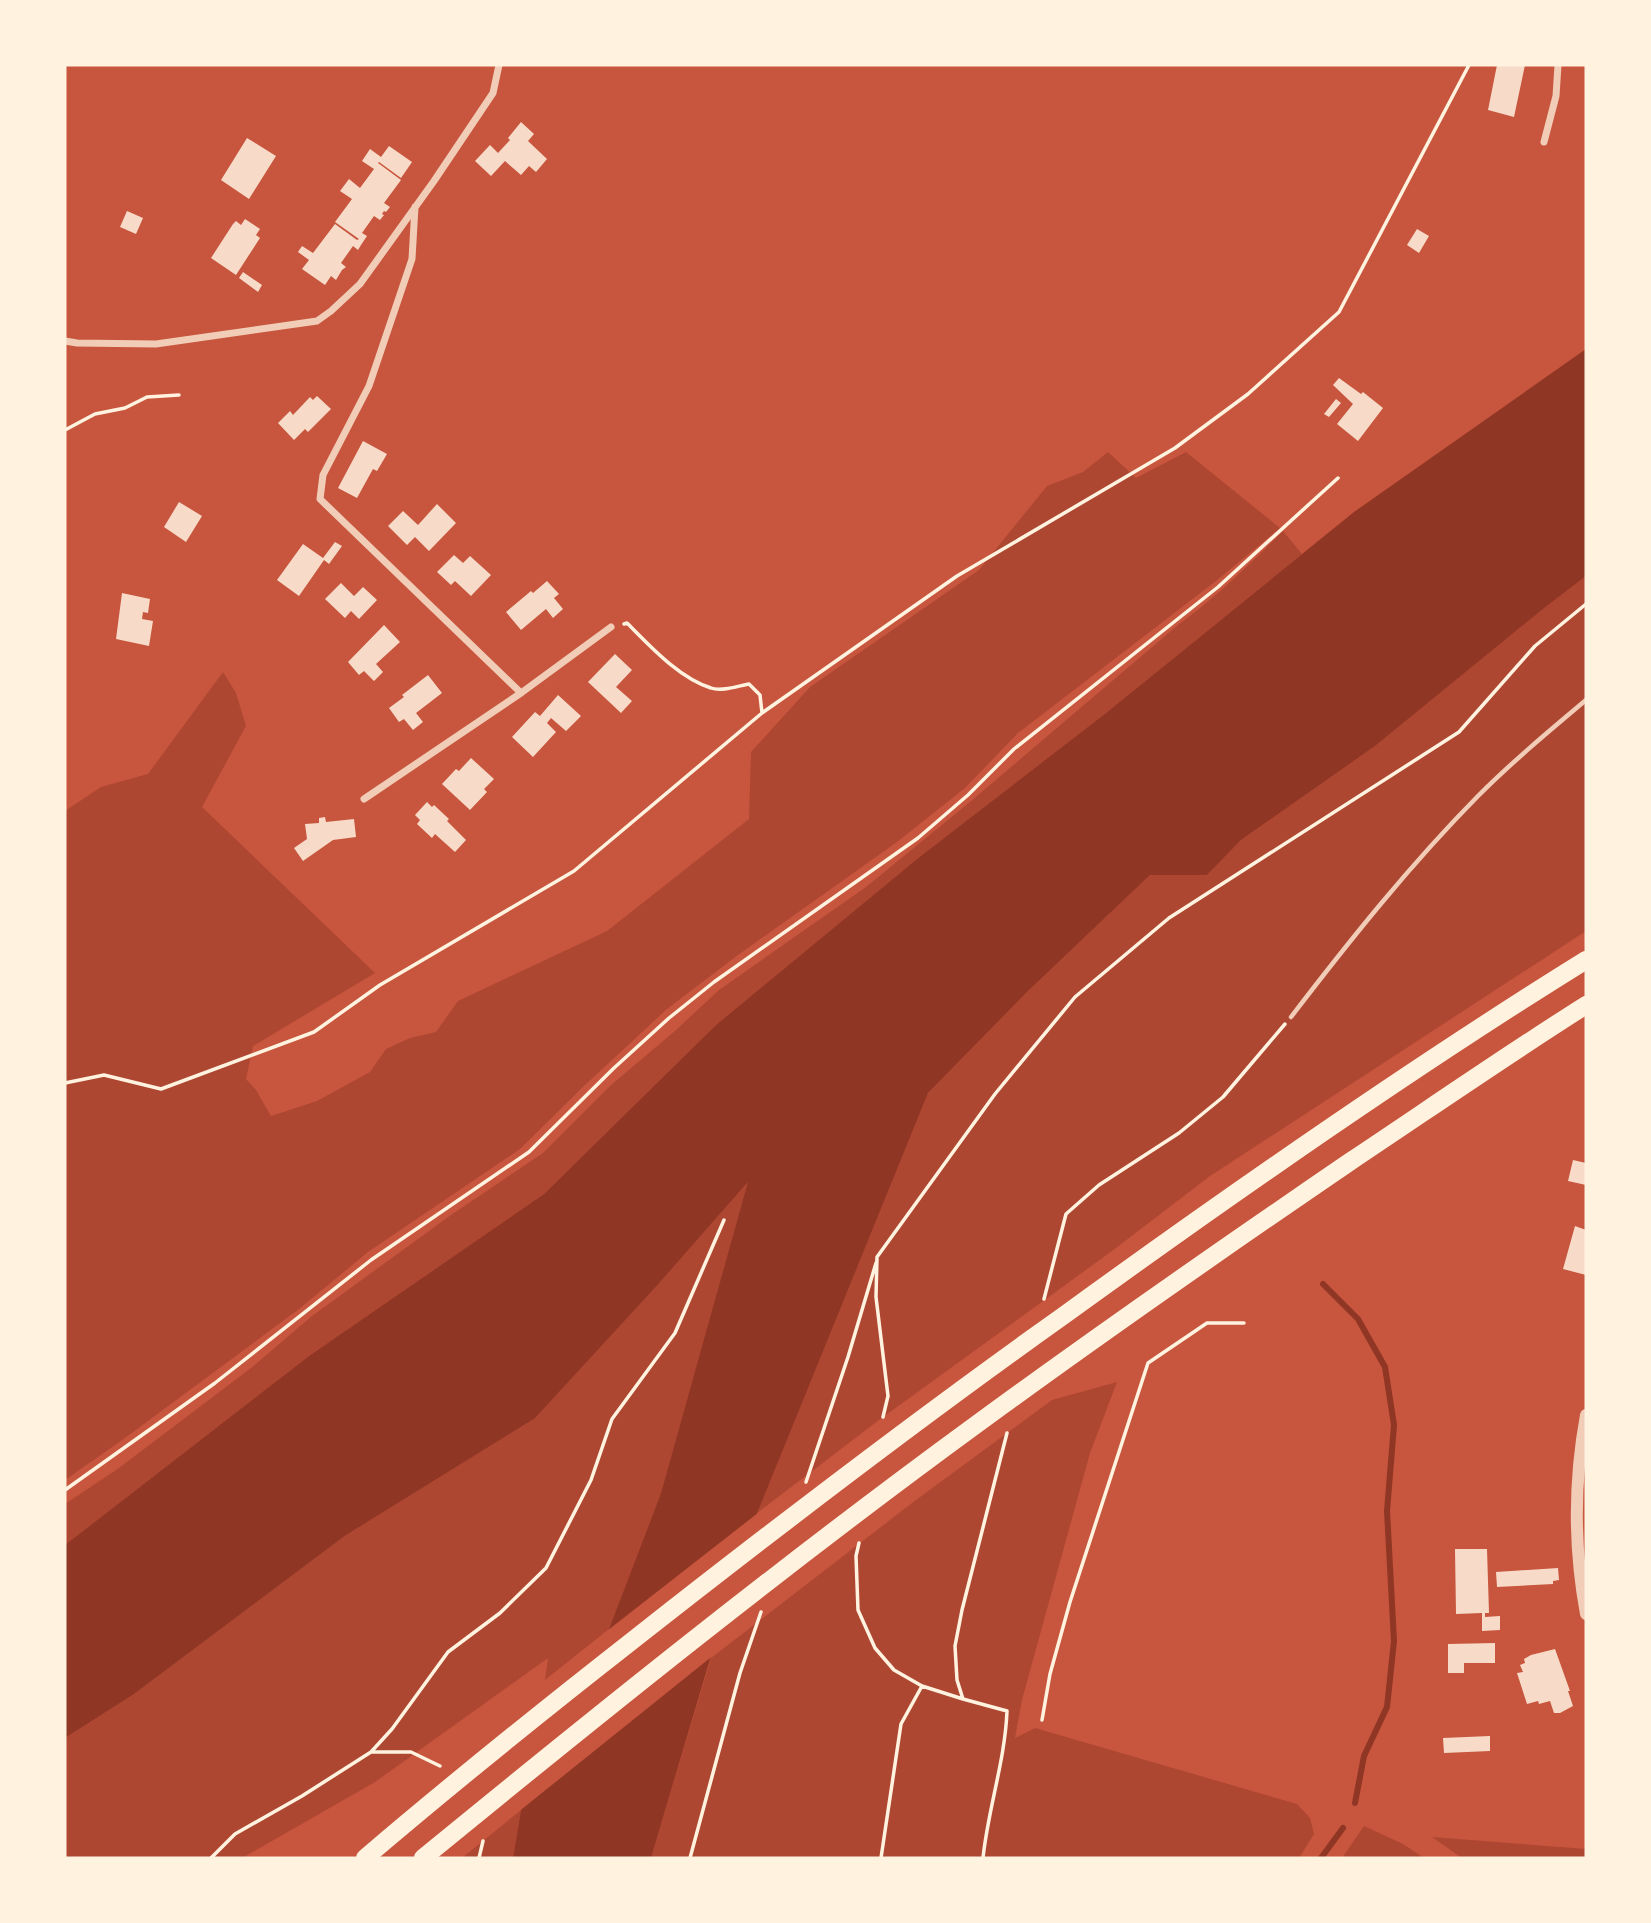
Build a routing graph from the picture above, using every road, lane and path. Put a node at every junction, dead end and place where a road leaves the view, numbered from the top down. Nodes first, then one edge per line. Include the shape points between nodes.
1 (499, 65) edge
2 (1469, 65) edge
3 (1558, 65) edge
4 (1544, 142) dead end
5 (415, 207) junction
6 (65, 341) edge
7 (179, 395) dead end
8 (65, 430) edge
9 (1338, 478) dead end
10 (1586, 604) edge
11 (611, 627) joint
12 (521, 694) junction
13 (1586, 700) edge
14 (762, 713) junction
15 (364, 799) dead end
16 (1586, 960) edge
17 (1586, 1005) edge
18 (1291, 1017) joint
19 (65, 1083) edge
20 (724, 1220) dead end
21 (1044, 1299) dead end
22 (1244, 1323) dead end
23 (1586, 1415) edge
24 (883, 1417) dead end
25 (1007, 1433) dead end
26 (1583, 1459) edge
27 (65, 1490) edge
28 (859, 1543) dead end
29 (1586, 1614) edge
30 (922, 1686) junction
31 (963, 1699) junction
32 (1042, 1720) dead end
33 (371, 1752) junction
34 (440, 1766) dead end
35 (483, 1841) dead end
36 (370, 1854) edge
37 (211, 1858) edge
38 (423, 1858) edge
39 (479, 1858) edge
40 (881, 1858) edge
41 (983, 1858) edge

1 - 5 street via 493,93
2 - 14 path via 1339,313 1248,394 1175,447 957,576
3 - 4 street via 1556,96
5 - 6 street via 360,284 317,321 156,344
5 - 12 street via 412,259 369,386 323,474 320,499
7 - 8 path via 147,397 125,408 95,414
9 - 27 path via 1218,587 1014,749 918,838 669,1018 529,1152 371,1260 215,1383
10 - 24 path via 1535,646 1458,732 1169,918 1075,997 995,1094 877,1257 876,1297 888,1396
11 - 12 street
11 - 14 path via 627,623 682,674 713,690 749,684 760,695
12 - 15 street
13 - 18 lane via 1479,796 1363,925
14 - 19 path via 574,872 380,985 314,1032 161,1089 104,1075
16 - 36 highway via 1279,1162 943,1402 751,1547
17 - 38 highway via 1182,1276 975,1425 772,1578
18 - 21 path via 1223,1097 1179,1133 1099,1185 1066,1214
20 - 33 path via 675,1333 612,1419 592,1480 546,1568 500,1613 448,1652
22 - 32 path via 1208,1323 1148,1363 1070,1602
23 - 26 street
25 - 31 path via 956,1646
26 - 29 street via 1577,1538
28 - 30 path via 858,1610 874,1648 894,1670
30 - 31 path
30 - 40 path via 901,1724
31 - 41 path via 1007,1711
33 - 34 path via 411,1752
33 - 37 path via 235,1834
35 - 39 path

